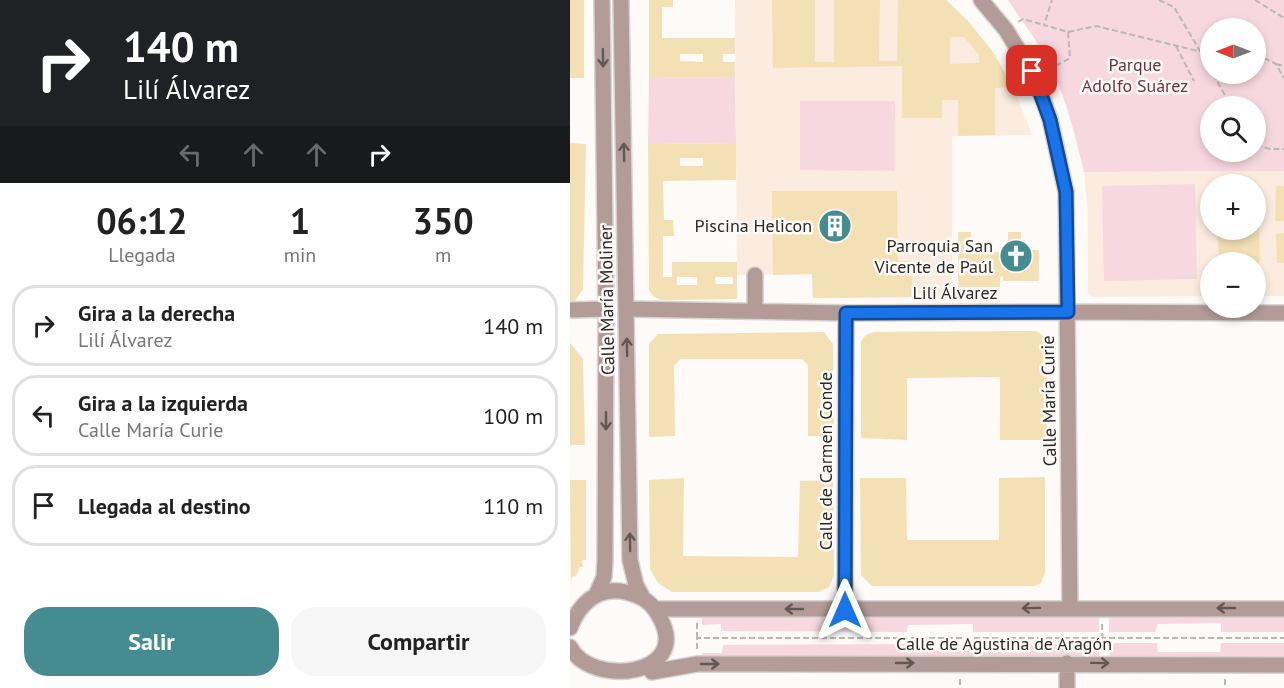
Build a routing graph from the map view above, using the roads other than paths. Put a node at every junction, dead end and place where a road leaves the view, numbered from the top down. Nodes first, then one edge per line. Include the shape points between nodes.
1 (602, 0) edge
2 (621, 0) edge
3 (981, 0) edge
4 (755, 274) dead end
5 (606, 309) junction
6 (627, 309) junction
7 (570, 310) edge
8 (755, 311) junction
9 (1068, 312) junction
10 (846, 313) junction
11 (1284, 313) edge
12 (591, 598) junction
13 (643, 598) junction
14 (570, 604) edge
15 (1070, 607) junction
16 (655, 609) junction
17 (1284, 609) edge
18 (845, 610) junction
19 (570, 628) edge
20 (570, 647) edge
21 (1067, 663) junction
22 (1284, 665) edge
23 (576, 672) edge
24 (652, 672) junction
25 (602, 685) dead end
26 (630, 686) dead end
27 (1067, 688) edge

1 -> 5 street, Calle María Moliner
6 -> 2 street, Calle María Moliner
3 - 9 street, Calle María Curie via 1006,30 1035,77 1050,120 1066,192
4 - 8 street
5 - 7 street
5 -> 12 street, Calle María Moliner via 605,560 604,577
6 - 8 street, Lilí Álvarez
13 -> 6 street, Calle María Moliner via 630,560
8 - 10 street, Lilí Álvarez
9 - 10 street, Lilí Álvarez
9 - 11 street, Lilí Álvarez
9 - 15 street, Calle María Curie
10 - 18 street, Calle de Carmen Conde
12 - 13 street via 611,590 628,591
12 - 14 street
12 - 19 street, Calle María Moliner via 576,614
13 - 16 street
17 -> 15 street, Calle de Agustina de Aragón
15 -> 18 street, Calle de Agustina de Aragón
18 -> 16 street, Calle de Agustina de Aragón
16 - 24 street via 662,621 665,641 660,661
20 - 23 street
21 -> 22 street, Calle de Agustina de Aragón
24 -> 21 street, Calle de Agustina de Aragón via 697,664
21 - 27 street
23 - 25 street
24 - 26 street

